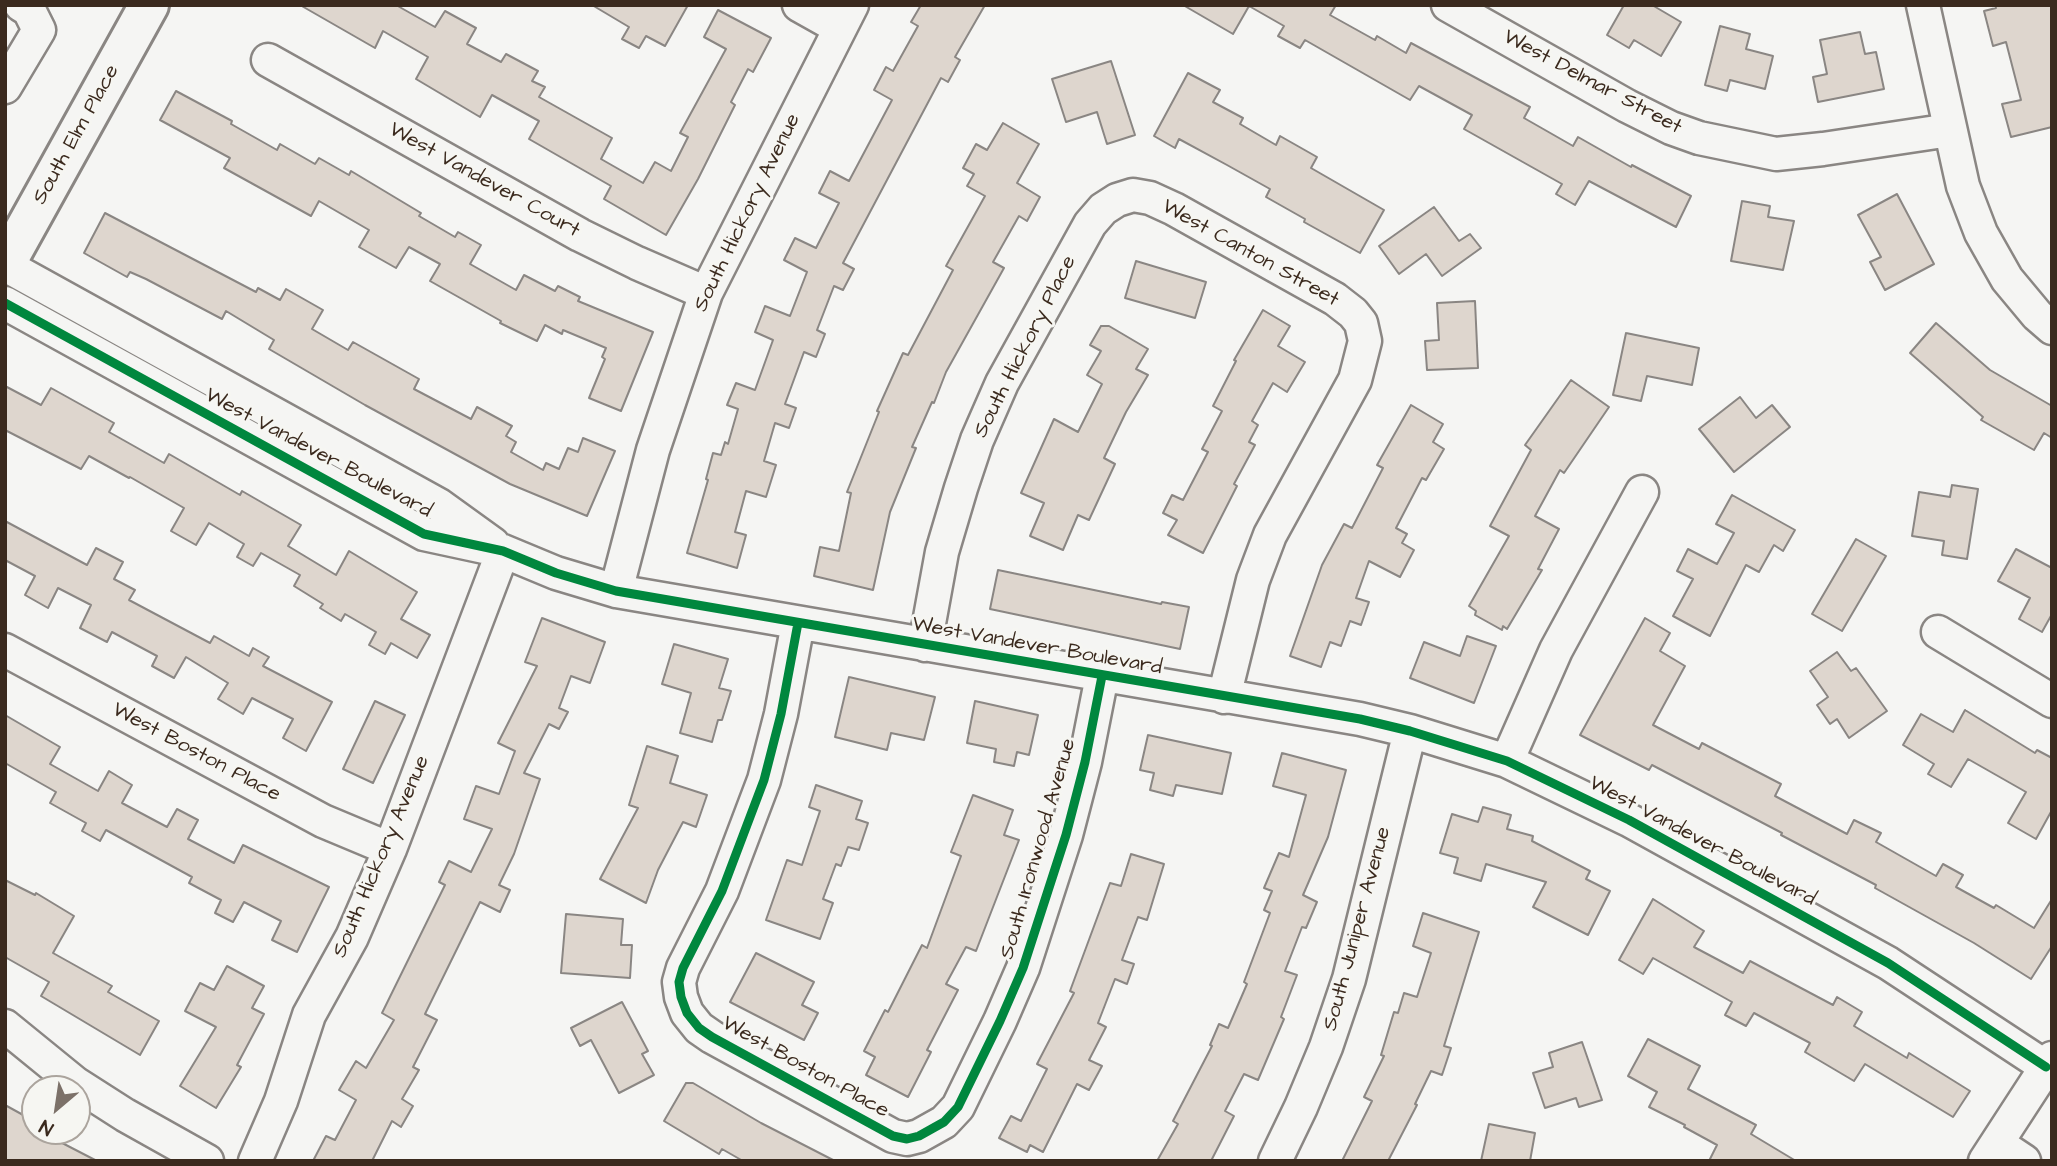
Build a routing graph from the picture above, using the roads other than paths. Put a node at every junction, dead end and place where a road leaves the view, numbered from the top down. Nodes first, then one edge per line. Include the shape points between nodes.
1 (21, 5) edge
2 (799, 5) edge
3 (1448, 5) edge
4 (1923, 5) edge
5 (146, 6) edge
6 (846, 17) edge
7 (268, 60) dead end
8 (5, 86) edge
9 (1950, 130) junction
10 (1133, 195) joint
11 (5, 265) edge
12 (706, 293) junction
13 (5, 303) edge
14 (2052, 328) edge
15 (1642, 492) dead end
16 (503, 551) junction
17 (616, 590) junction
18 (798, 624) junction
19 (1938, 632) dead end
20 (925, 645) junction
21 (5, 650) edge
22 (1102, 676) junction
23 (1224, 696) junction
24 (2052, 701) edge
25 (1410, 731) junction
26 (1507, 761) junction
27 (390, 849) junction
28 (5, 1026) edge
29 (2050, 1064) edge
30 (929, 1131) joint
31 (1991, 1152) edge
32 (207, 1161) edge
33 (255, 1161) edge
34 (1275, 1161) edge
35 (2024, 1161) edge

1 - 8 street via 29,10 39,30
2 - 6 street
3 - 9 street, West Delmar Street via 1628,106 1699,138 1776,154
4 - 9 street
5 - 11 main road, South Elm Place
6 - 12 street, South Hickory Avenue
7 - 12 street, West Vandever Court via 580,235
9 - 14 street via 1963,186 1982,233 2007,279
10 - 20 street, South Hickory Place via 1103,209 1090,224 1002,383 957,500
10 - 23 street, West Canton Street via 1174,209 1335,299 1361,323 1365,341 1358,371 1270,535 1253,580
11 - 16 street, West Vandever Boulevard via 439,505
12 - 17 street, South Hickory Avenue via 653,450
13 - 16 street, West Vandever Boulevard via 424,534
15 - 26 street via 1556,650
16 - 17 street, West Vandever Boulevard via 556,573
16 - 27 street, South Hickory Avenue
17 - 18 street, West Vandever Boulevard
18 - 20 street, West Vandever Boulevard
18 - 30 street, West Boston Place via 764,780 722,891 683,968 681,997 687,1013 712,1037 879,1130 907,1139
19 - 24 street
20 - 22 street, West Vandever Boulevard
21 - 27 street, West Boston Place via 323,821
22 - 23 street, West Vandever Boulevard
22 - 30 street, South Ironwood Avenue via 1066,835 1023,968 958,1107
23 - 25 street, West Vandever Boulevard
25 - 26 street, West Vandever Boulevard
25 - 34 street, South Juniper Avenue via 1349,979 1311,1083
26 - 29 street, West Vandever Boulevard via 1629,820 1888,963
27 - 33 street, South Hickory Avenue via 352,937 309,1015 281,1101
28 - 32 street via 75,1083
29 - 31 street
31 - 35 street

